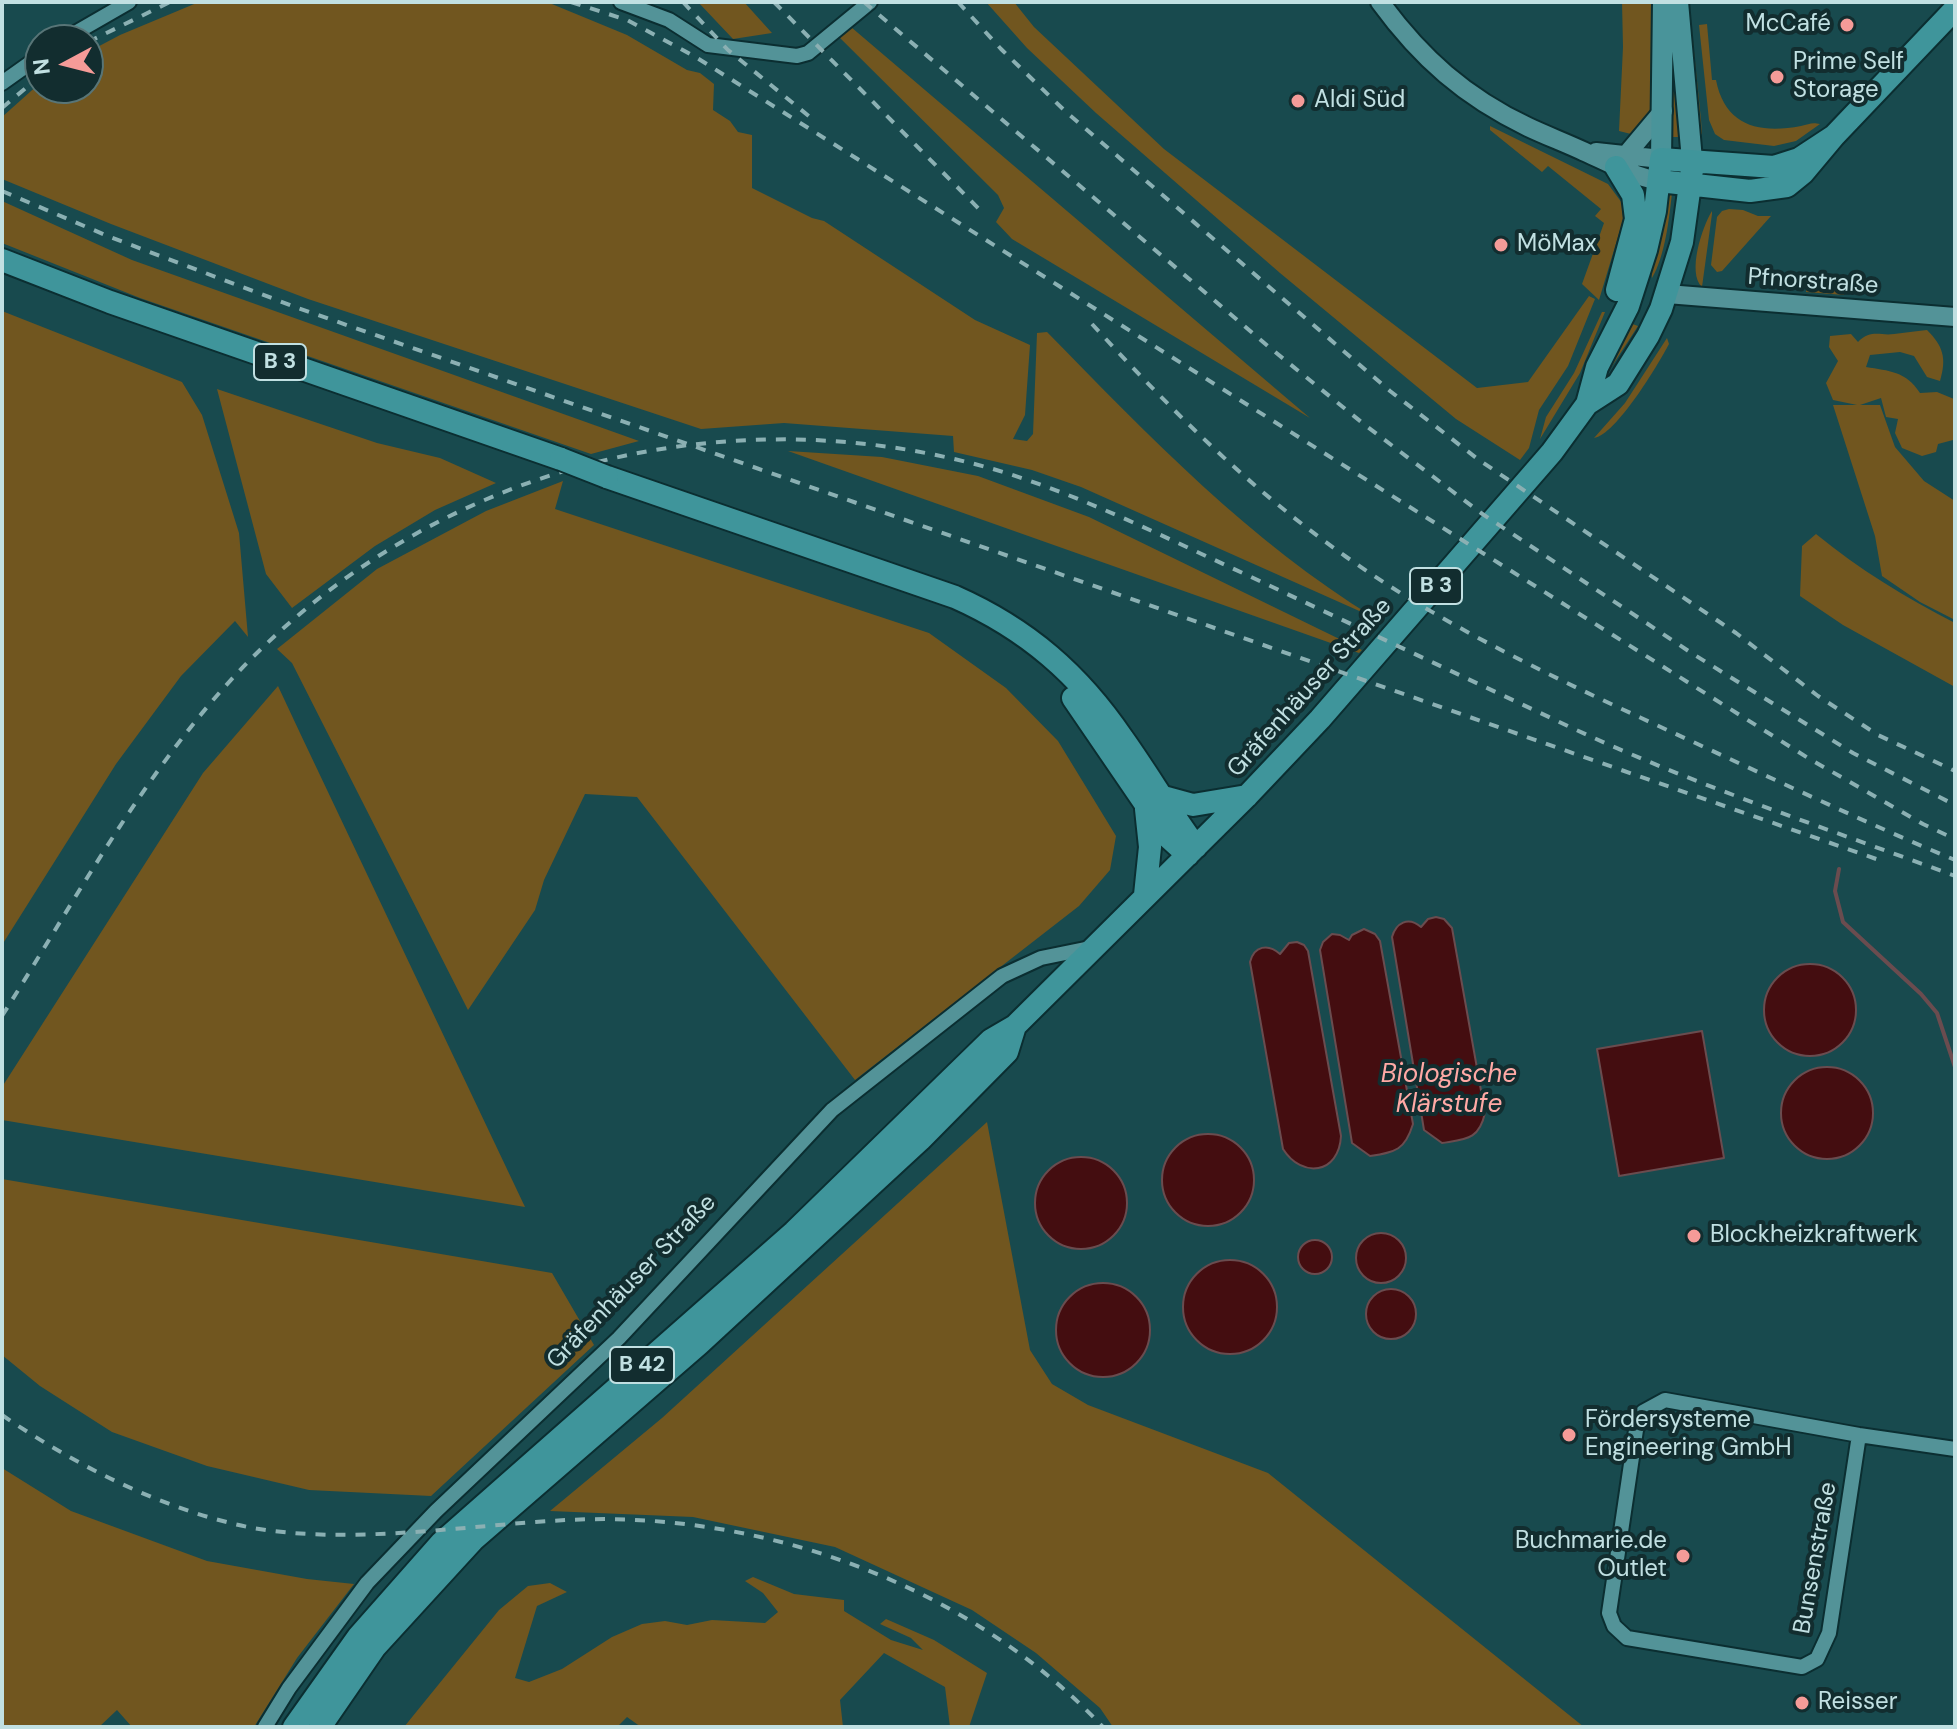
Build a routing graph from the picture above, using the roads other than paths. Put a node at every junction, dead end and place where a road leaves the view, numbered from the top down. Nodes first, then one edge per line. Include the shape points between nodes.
1 (129, 2) edge
2 (621, 2) edge
3 (870, 2) edge
4 (1380, 2) edge
5 (1663, 2) edge
6 (1678, 2) edge
7 (106, 7) edge
8 (1955, 9) edge
9 (84, 24) edge
10 (24, 67) edge
11 (2, 83) edge
12 (1663, 111) junction
13 (1834, 136) junction
14 (1692, 160) junction
15 (1621, 161) junction
16 (1660, 170) junction
17 (1690, 184) junction
18 (1737, 190) junction
19 (1682, 242) junction
20 (2, 260) edge
21 (1635, 287) junction
22 (1667, 294) junction
23 (1955, 317) edge
24 (1597, 367) junction
25 (1587, 404) junction
26 (1247, 796) junction
27 (1153, 798) junction
28 (1192, 851) junction
29 (1145, 895) junction
30 (1095, 947) junction
31 (1015, 1026) junction
32 (1859, 1435) junction
33 (1955, 1449) edge
34 (265, 1727) edge
35 (294, 1727) edge
36 (320, 1727) edge

1 - 7 street
2 - 3 street via 669,20 708,45 797,56 808,53
4 - 15 street via 1418,50 1504,115 1584,151
5 - 12 main road
6 - 14 main road
7 - 9 street
8 - 13 main road, B 3
10 - 11 street
12 - 15 street
12 - 16 main road
13 - 14 main road, B 3 via 1782,166
13 - 18 main road, B 3 via 1787,186
14 - 16 main road, B 3
14 - 17 main road, Gräfenhäuser Straße
15 - 16 street
15 - 24 main road via 1636,219 1621,281 1595,347
16 - 17 main road
16 - 21 main road, Gräfenhäuser Straße / B 3
17 - 18 main road
17 - 19 main road, Gräfenhäuser Straße
18 - 19 main road, B 3 via 1708,200
19 - 22 main road, Gräfenhäuser Straße / B 3
20 - 27 main road, B 3, bridge via 923,586 1012,642 1056,679
21 - 22 main road
21 - 24 main road, Gräfenhäuser Straße / B 3
22 - 23 street, Pfnorstraße
22 - 25 main road, Gräfenhäuser Straße / B 3 via 1618,384
24 - 25 main road, Gräfenhäuser Straße / B 3
25 - 26 main road, Gräfenhäuser Straße / B 3 via 1494,520
26 - 27 main road via 1193,805
26 - 28 main road, Gräfenhäuser Straße / B 3
27 - 28 main road, B 3
27 - 29 main road
28 - 29 main road, B 42
29 - 30 main road, B 42
30 - 31 main road, B 42
30 - 34 street, Gräfenhäuser Straße via 1041,958 1002,976 832,1110 619,1338 436,1511 360,1592
31 - 35 main road, B 42 via 991,1040 794,1232 441,1543 358,1637
31 - 36 main road, B 42 via 1007,1052 920,1140 699,1344 473,1540 375,1647
32 - 32 street, Bunsenstraße via 1665,1400 1643,1412 1609,1613 1614,1626 1627,1638 1770,1662 1802,1667 1817,1659 1829,1633
32 - 33 street, Bunsenstraße

